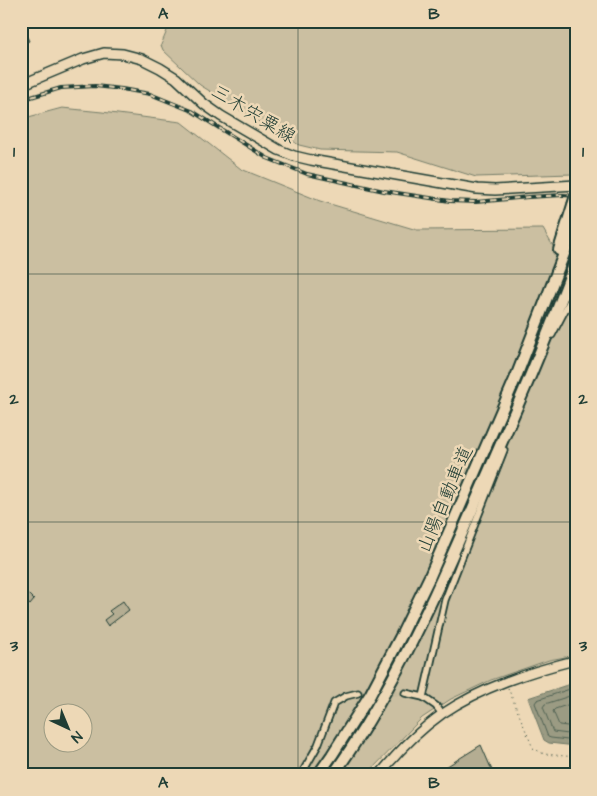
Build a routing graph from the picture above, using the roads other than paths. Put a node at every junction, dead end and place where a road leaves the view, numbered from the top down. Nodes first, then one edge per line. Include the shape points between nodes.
1 (21, 85) edge
2 (576, 186) edge
3 (574, 201) edge
4 (576, 223) edge
5 (576, 260) edge
6 (576, 289) edge
7 (535, 327) junction
8 (576, 660) edge
9 (358, 693) tunnel mouth
10 (405, 693) tunnel mouth
11 (423, 696) junction
12 (442, 714) junction
13 (300, 775) edge
14 (318, 775) edge
15 (333, 775) edge
16 (378, 775) edge

1 - 2 main road, 三木宍粟線 via 83,58 104,53 123,54 160,68 221,116 294,156 477,189
3 - 7 highway
4 - 7 highway, 山陽自動車道
5 - 15 highway, 山陽自動車道 via 438,588 381,698
6 - 11 street via 559,320 509,435 445,600
7 - 14 highway, 山陽自動車道 via 430,576 402,634 370,695
8 - 12 street via 505,681
9 - 13 street via 334,703 318,745
10 - 11 street
11 - 12 street
12 - 16 street via 418,733

